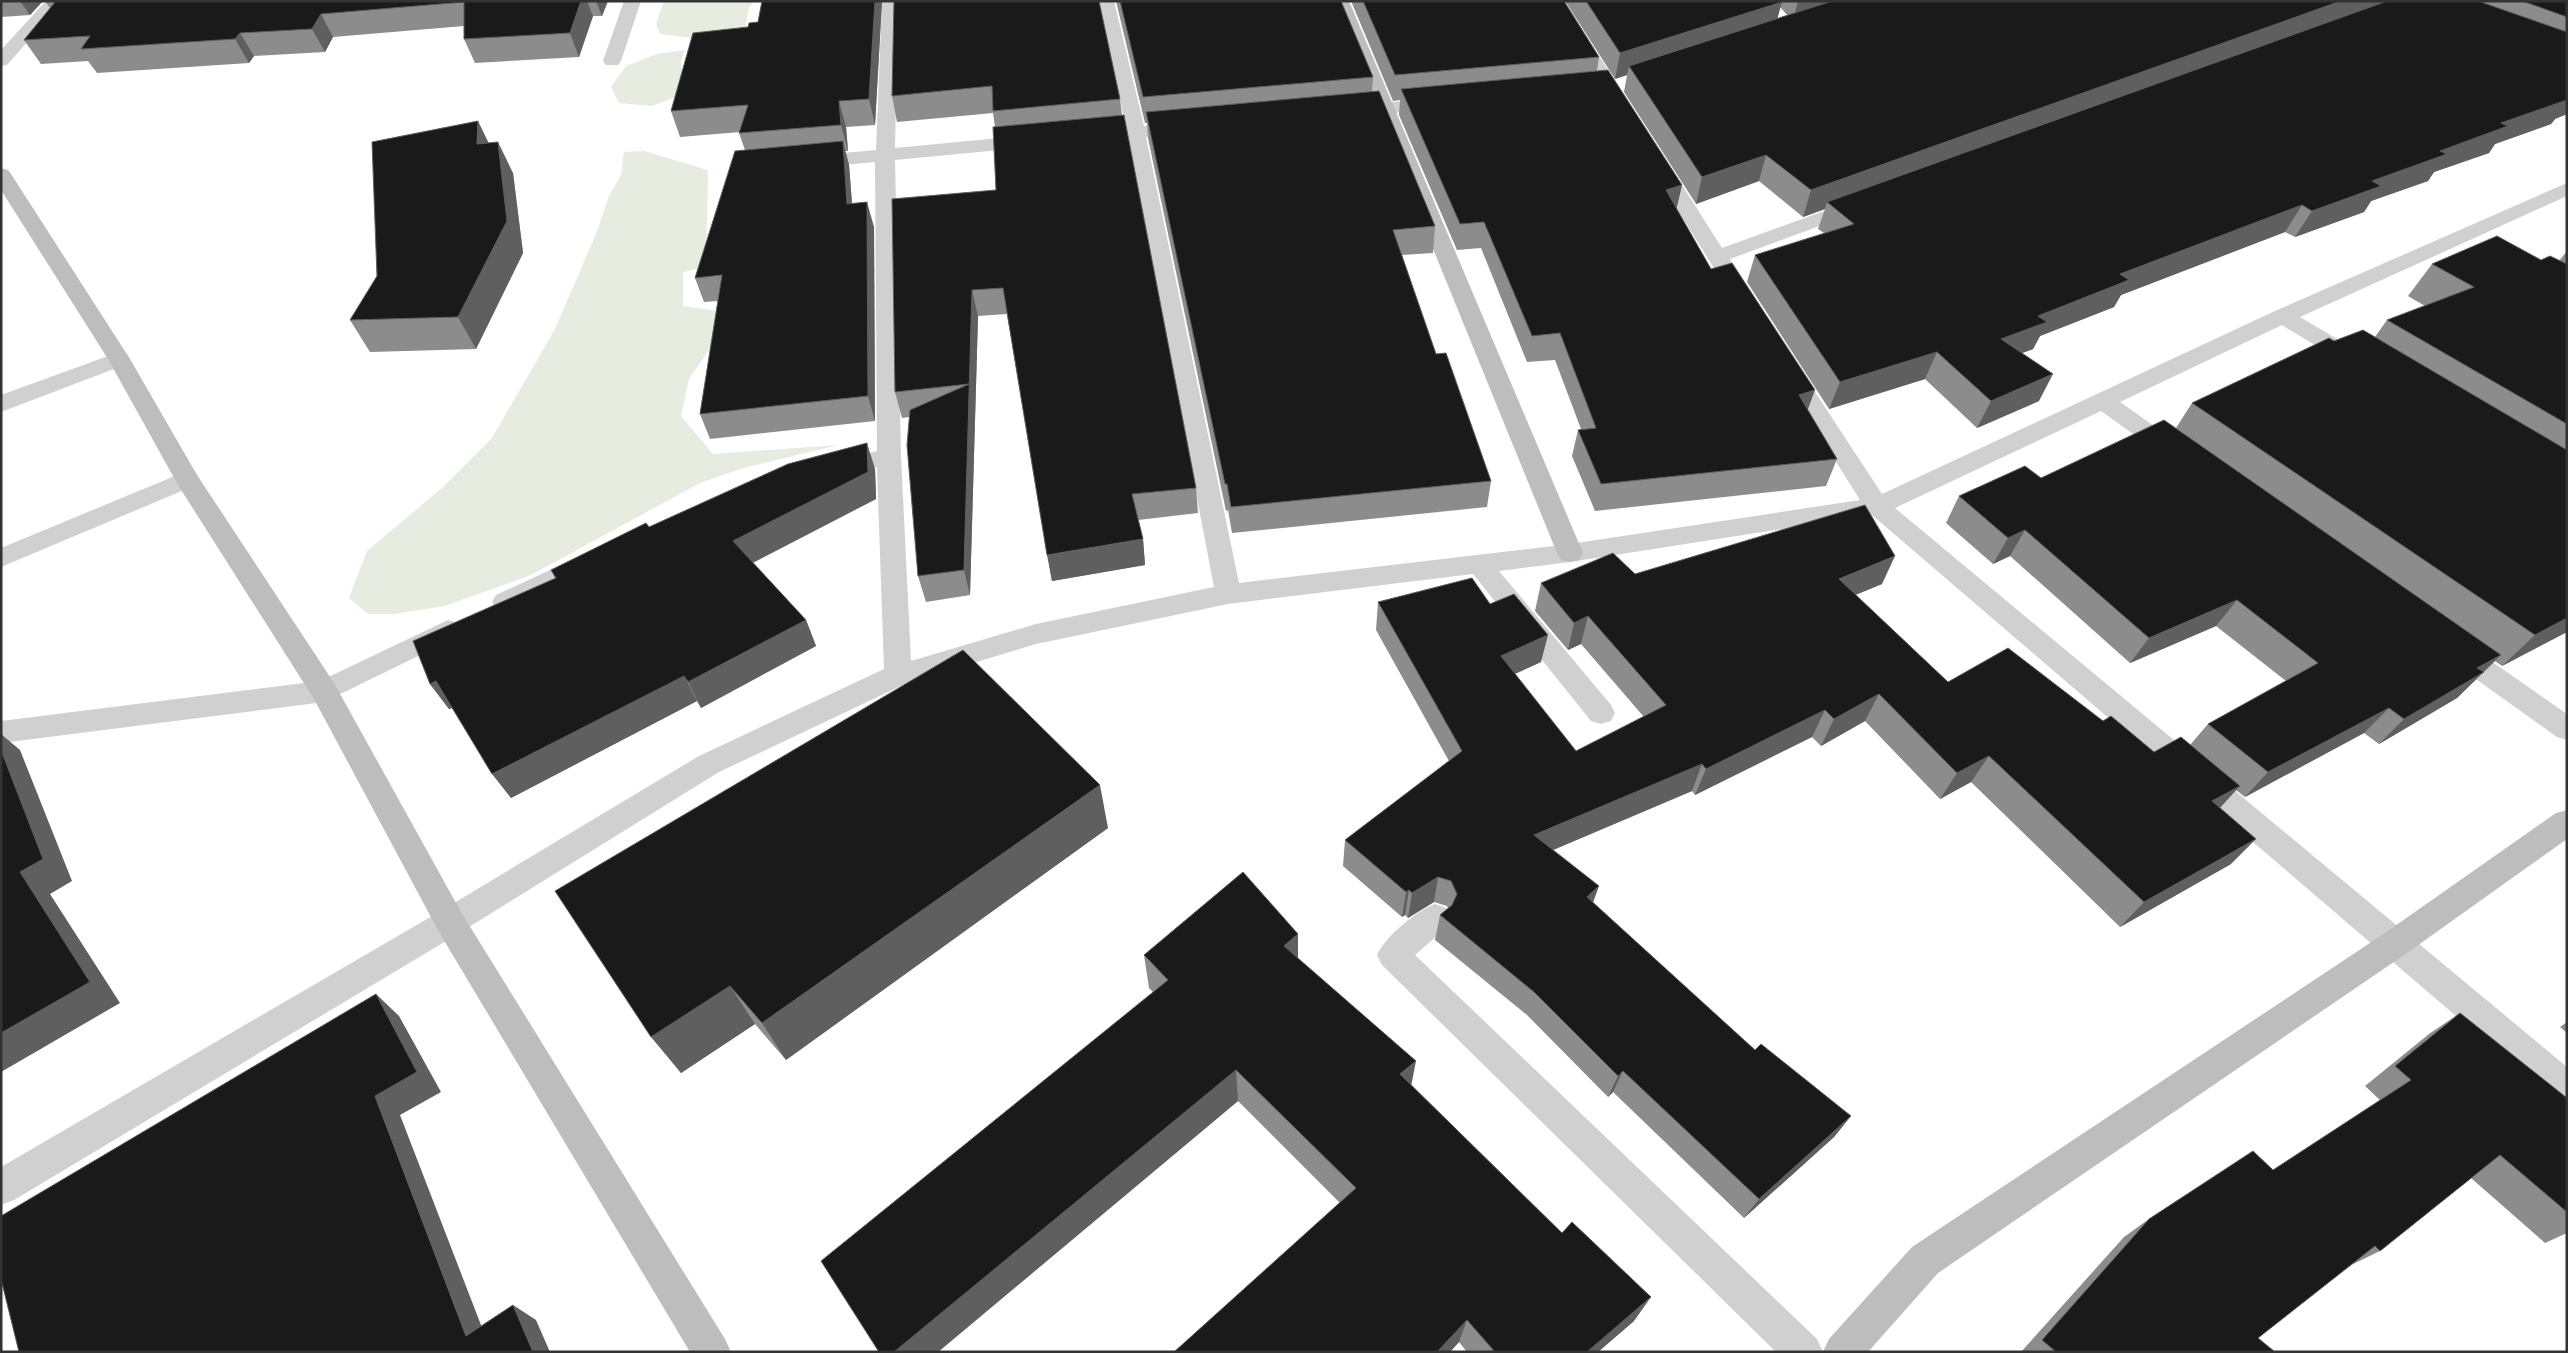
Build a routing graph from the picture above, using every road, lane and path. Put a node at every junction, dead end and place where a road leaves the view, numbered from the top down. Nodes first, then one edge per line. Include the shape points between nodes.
1 (55, 1) edge
2 (633, 1) edge
3 (890, 1) edge
4 (1106, 1) edge
5 (1340, 1) edge
6 (1554, 1) edge
7 (1, 60) edge
8 (612, 61) dead end
9 (1455, 102) edge
10 (1387, 109) junction
11 (1338, 113) edge
12 (1632, 122) edge
13 (1204, 126) edge
14 (1136, 132) junction
15 (1068, 138) edge
16 (1049, 140) edge
17 (1648, 147) edge
18 (884, 155) junction
19 (798, 163) edge
20 (1, 174) edge
21 (2567, 188) edge
22 (1873, 200) edge
23 (1717, 257) junction
24 (1754, 315) edge
25 (2283, 316) junction
26 (1776, 348) edge
27 (119, 359) junction
28 (2375, 371) edge
29 (2103, 401) junction
30 (1, 404) edge
31 (889, 456) junction
32 (2192, 464) edge
33 (814, 476) edge
34 (187, 479) junction
35 (1877, 506) junction
36 (605, 553) edge
37 (1570, 553) junction
38 (1, 558) edge
39 (1479, 564) junction
40 (1228, 594) junction
41 (2436, 637) edge
42 (898, 675) junction
43 (324, 691) junction
44 (1600, 713) dead end
45 (2567, 728) edge
46 (1, 732) edge
47 (2567, 822) edge
48 (1435, 918) dead end
49 (450, 922) junction
50 (2396, 943) junction
51 (2567, 1089) edge
52 (1, 1187) edge
53 (712, 1352) edge
54 (1804, 1352) edge
55 (1842, 1352) edge

1 - 7 street
2 - 8 street
3 - 18 street
4 - 14 street
5 - 10 street
6 - 12 street
9 - 10 street
10 - 11 street
10 - 37 street
13 - 14 street
14 - 15 street
14 - 40 street
16 - 18 street
17 - 23 street
18 - 19 street
18 - 31 street
20 - 27 street
21 - 25 street via 2462,245
22 - 23 street
23 - 24 street
25 - 28 street
25 - 29 street
26 - 35 street
27 - 30 street
27 - 34 street
29 - 32 street
29 - 35 street
31 - 33 street
31 - 42 street
34 - 38 street
34 - 43 street
35 - 37 street
35 - 50 street
36 - 43 street
37 - 39 street
39 - 40 street
39 - 44 street
40 - 42 street via 1036,634
41 - 45 street
42 - 49 street via 709,764
43 - 46 street
43 - 49 street
47 - 50 street
48 - 54 street via 1393,955
49 - 52 street
49 - 53 street
50 - 51 street
50 - 55 street via 1925,1260

